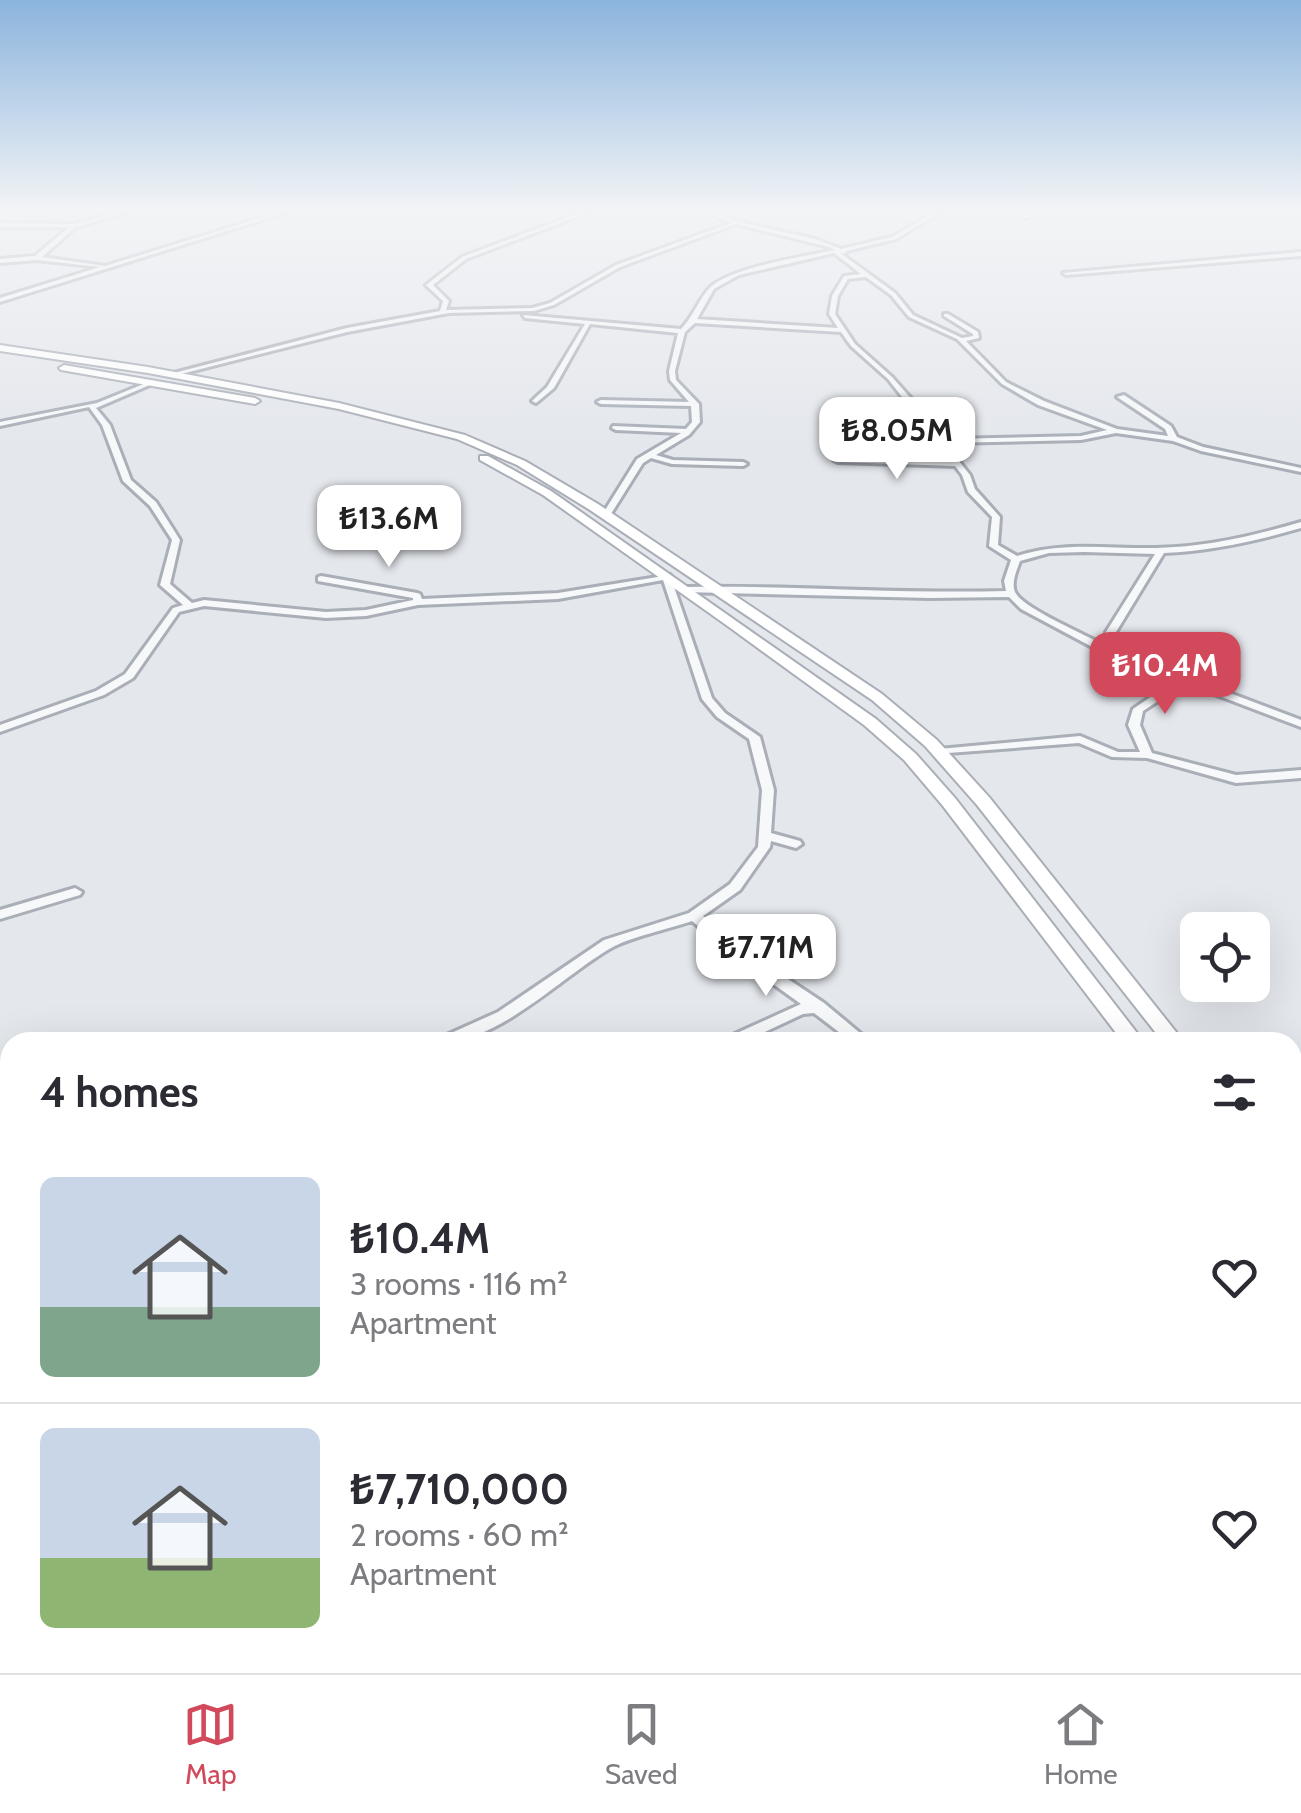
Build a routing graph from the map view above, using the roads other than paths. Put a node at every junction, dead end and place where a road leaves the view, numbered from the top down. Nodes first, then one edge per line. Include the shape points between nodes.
1 (32, 290) edge
2 (435, 290) edge
3 (576, 290) edge
4 (712, 290) edge
5 (838, 290) edge
6 (885, 290) edge
7 (0, 300) edge
8 (442, 312) junction
9 (516, 313) junction
10 (946, 315) dead end
11 (693, 321) junction
12 (588, 322) junction
13 (840, 330) junction
14 (682, 331) junction
15 (961, 340) junction
16 (0, 351) edge
17 (161, 379) junction
18 (1121, 397) dead end
19 (536, 401) dead end
20 (601, 402) dead end
21 (94, 404) junction
22 (694, 404) junction
23 (0, 424) edge
24 (616, 428) dead end
25 (688, 430) junction
26 (1116, 430) junction
27 (1174, 439) junction
28 (944, 441) junction
29 (648, 455) junction
30 (838, 460) dead end
31 (743, 464) dead end
32 (958, 464) junction
33 (1301, 470) edge
34 (606, 515) junction
35 (1301, 525) edge
36 (1160, 550) junction
37 (1016, 559) junction
38 (667, 577) junction
39 (321, 579) dead end
40 (714, 589) junction
41 (686, 590) junction
42 (1011, 594) junction
43 (418, 602) junction
44 (188, 605) junction
45 (1108, 650) junction
46 (1182, 680) junction
47 (1301, 724) edge
48 (0, 729) edge
49 (939, 752) junction
50 (1148, 755) junction
51 (1301, 774) edge
52 (764, 836) junction
53 (796, 844) dead end
54 (75, 892) dead end
55 (0, 915) edge
56 (694, 916) junction
57 (821, 1007) junction
58 (467, 1032) edge
59 (746, 1032) edge
60 (850, 1032) edge
61 (1126, 1032) edge
62 (1166, 1032) edge

1 - 7 street
2 - 8 street via 446,301
3 - 9 street
4 - 11 street
5 - 13 street via 832,314
6 - 15 street via 911,316
8 - 9 street
8 - 17 street
9 - 12 street
10 - 15 street via 976,333
11 - 13 street
11 - 14 street
12 - 14 street
12 - 19 street
13 - 28 street via 946,434
14 - 22 street via 673,380
15 - 26 street via 1004,382
16 - 17 main road
16 - 17 main road via 131,382
17 - 21 street
17 - 34 main road via 190,378 340,406 461,436
17 - 38 main road via 372,422 489,460
18 - 27 street
20 - 22 street
21 - 23 street
21 - 44 street via 127,480 176,540 164,585
22 - 25 street via 696,422
24 - 25 street
25 - 29 street
26 - 27 street
26 - 28 street via 1081,438
27 - 33 street
28 - 32 street
29 - 31 street
29 - 34 street
30 - 32 street
32 - 37 street via 996,517 994,546
34 - 40 main road
35 - 36 street via 1215,546
36 - 37 street via 1056,550
36 - 45 street via 1111,632
37 - 42 street
38 - 41 main road
38 - 43 street via 558,596
38 - 52 street via 707,699 754,737 768,790
39 - 43 street via 417,596
40 - 41 street
40 - 42 street
40 - 49 main road via 877,697
41 - 61 main road via 910,757
42 - 45 street
43 - 44 street via 326,615
44 - 48 street via 176,610 129,676
45 - 46 street
46 - 47 street
46 - 50 street via 1138,709 1134,726
49 - 50 street via 1080,739 1116,754
49 - 62 main road
50 - 51 street via 1236,779
52 - 53 street
52 - 56 street via 764,846 735,886
54 - 55 street
56 - 57 street via 778,984
56 - 58 street via 608,943 503,1016
57 - 59 street via 800,1008
57 - 60 street

